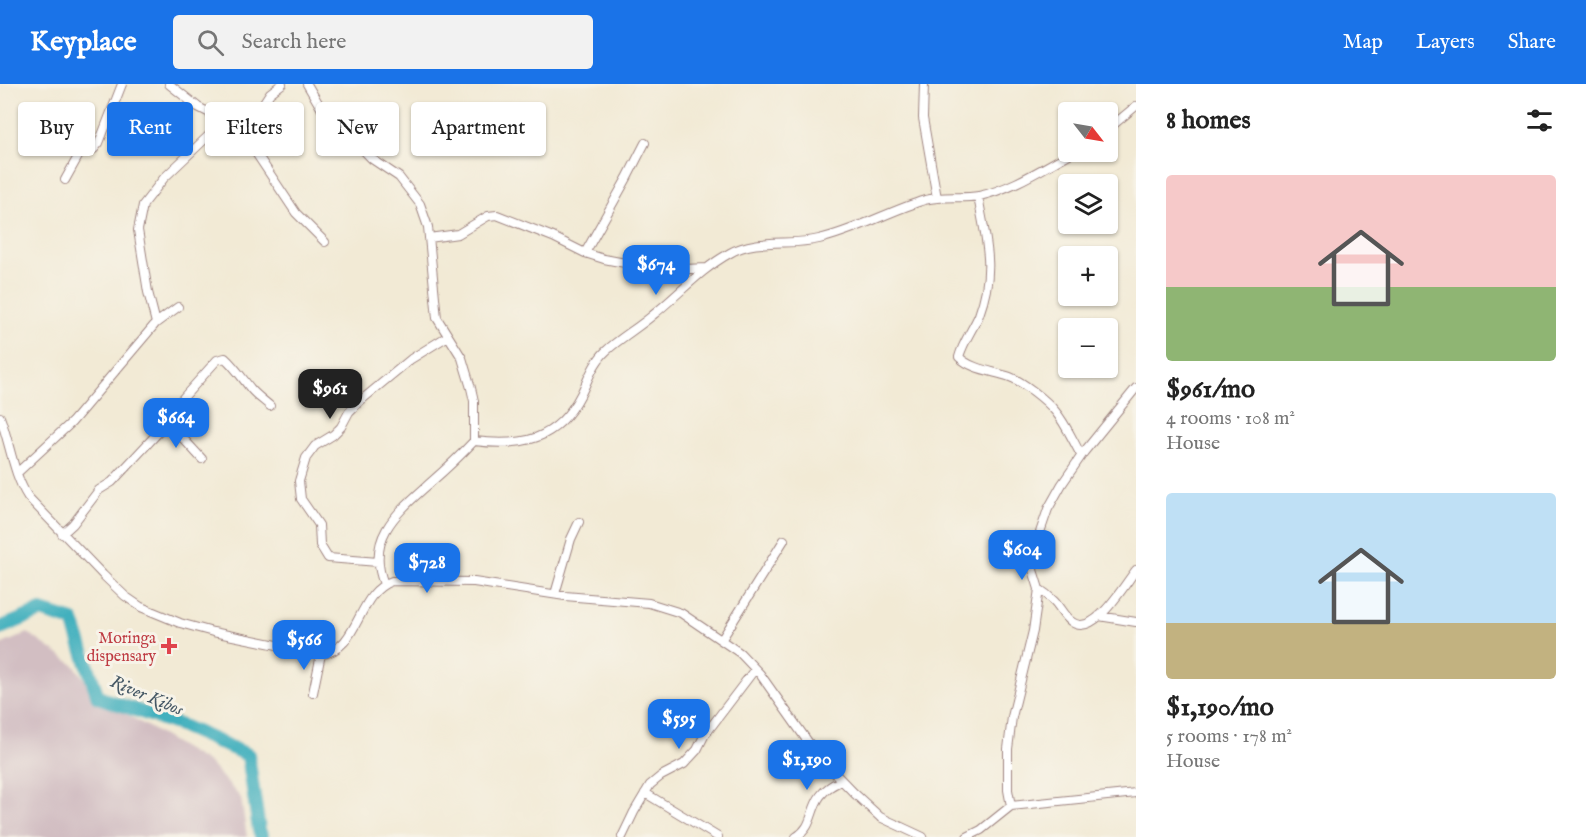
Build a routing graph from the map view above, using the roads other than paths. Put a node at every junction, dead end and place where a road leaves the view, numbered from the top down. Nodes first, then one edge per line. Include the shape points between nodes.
1 (122, 84) edge
2 (169, 84) edge
3 (282, 84) edge
4 (308, 84) edge
5 (924, 84) edge
6 (264, 102) edge
7 (1136, 106) edge
8 (205, 110) edge
9 (1118, 121) edge
10 (205, 139) edge
11 (645, 143) dead end
12 (258, 156) edge
13 (1058, 160) edge
14 (65, 180) dead end
15 (978, 196) junction
16 (937, 198) junction
17 (429, 238) junction
18 (325, 242) dead end
19 (585, 253) junction
20 (707, 268) junction
21 (178, 308) dead end
22 (156, 323) junction
23 (448, 336) junction
24 (1136, 388) edge
25 (270, 406) dead end
26 (0, 417) edge
27 (168, 422) junction
28 (474, 441) junction
29 (1082, 455) junction
30 (202, 459) dead end
31 (17, 473) junction
32 (579, 522) dead end
33 (62, 534) junction
34 (784, 540) dead end
35 (378, 562) junction
36 (1136, 570) edge
37 (384, 584) junction
38 (1039, 589) junction
39 (555, 594) junction
40 (1099, 616) junction
41 (1136, 622) edge
42 (722, 639) junction
43 (321, 654) junction
44 (755, 669) junction
45 (313, 693) dead end
46 (841, 781) junction
47 (645, 793) junction
48 (1136, 793) edge
49 (1011, 806) junction
50 (622, 837) edge
51 (718, 837) edge
52 (796, 837) edge
53 (923, 837) edge
54 (967, 837) edge

1 - 14 street via 99,143 80,153
2 - 8 street
3 - 6 street
4 - 17 street via 324,113 414,194 425,215
5 - 16 street via 923,118
7 - 9 street
10 - 22 street via 164,178 143,205 138,230
11 - 19 street
12 - 18 street via 296,213
13 - 15 street via 1008,186
15 - 16 street
15 - 29 street via 990,269 978,315 959,357 981,369 1010,377 1054,409
16 - 20 street via 821,239 744,247
17 - 19 street via 458,234 488,216 497,215
17 - 23 street via 435,308
19 - 20 street via 625,263
20 - 28 street via 606,351 565,418 527,442
21 - 22 street
22 - 31 street via 72,422
23 - 28 street via 462,358 474,400
23 - 35 street via 411,359 354,406 333,435 311,451 302,470 301,499 319,525 320,545 328,558
24 - 29 street
25 - 27 street via 222,358 168,413
26 - 31 street
27 - 30 street
27 - 33 street via 112,482 99,490
28 - 35 street via 394,516 380,544
29 - 38 street via 1052,501 1035,547 1033,570
31 - 33 street via 28,497
32 - 39 street via 570,539
33 - 43 street via 125,596 157,615 213,632
34 - 42 street
35 - 37 street
36 - 40 street
37 - 39 street via 403,580 474,582
37 - 43 street via 370,599 343,644
38 - 40 street via 1074,624 1086,626
38 - 49 street via 1010,735
39 - 42 street via 659,605 681,613
40 - 41 street
42 - 44 street
43 - 45 street
44 - 46 street via 818,756
44 - 47 street via 697,750
46 - 52 street via 819,796 807,825
46 - 53 street via 880,817
47 - 50 street
47 - 51 street
48 - 49 street
49 - 54 street

